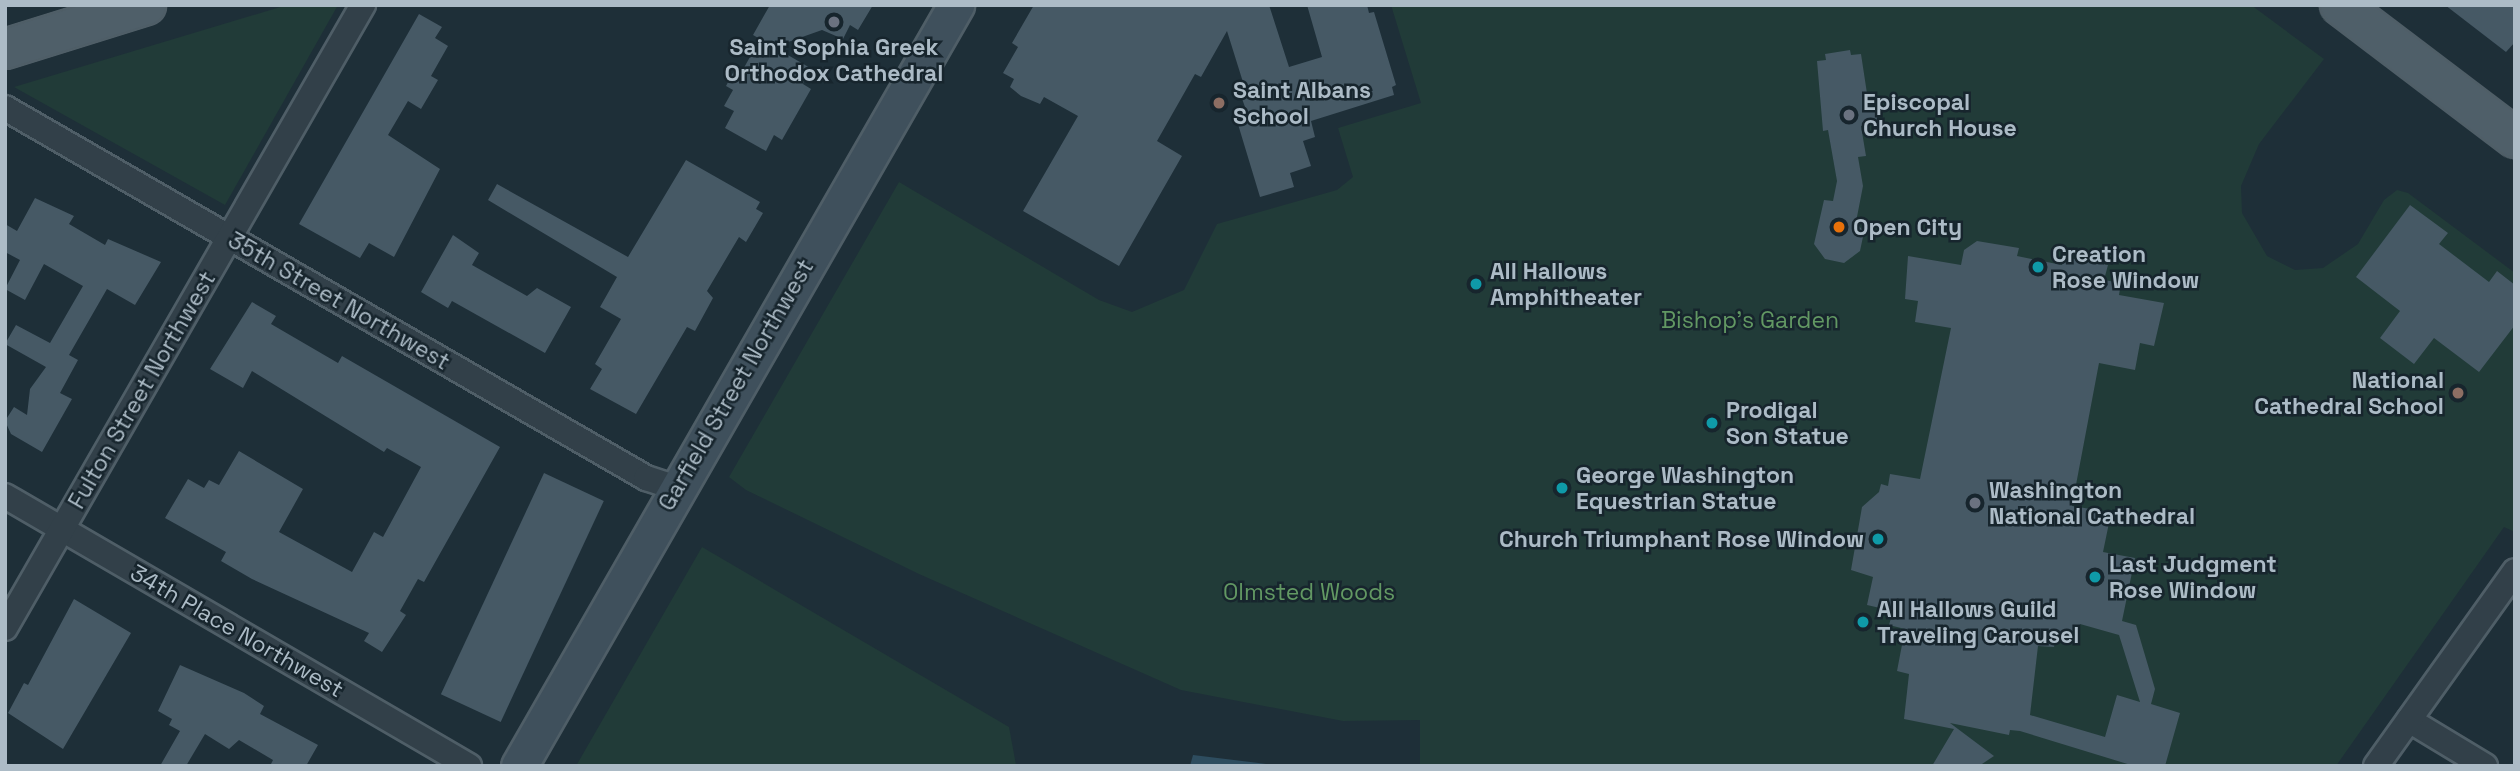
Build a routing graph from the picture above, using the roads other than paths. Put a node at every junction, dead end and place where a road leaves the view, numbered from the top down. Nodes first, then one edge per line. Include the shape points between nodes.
1 (146, 5) edge
2 (363, 5) edge
3 (956, 5) edge
4 (2340, 5) edge
5 (5, 49) edge
6 (5, 108) edge
7 (2515, 138) edge
8 (229, 238) junction
9 (676, 488) junction
10 (5, 496) edge
11 (62, 529) junction
12 (2515, 570) edge
13 (5, 628) edge
14 (2409, 720) junction
15 (469, 766) edge
16 (519, 766) edge
17 (2376, 766) edge
18 (2485, 766) edge

1 - 5 main road
2 - 8 street, Fulton Street Northwest
3 - 9 main road, Garfield Street Northwest
4 - 7 main road
6 - 8 street, 35th Street Northwest
8 - 9 street, 35th Street Northwest via 646,478
8 - 11 street, Fulton Street Northwest
9 - 16 main road, Garfield Street Northwest
10 - 11 street, 34th Place Northwest
11 - 13 street, Fulton Street Northwest
11 - 15 street, 34th Place Northwest
12 - 14 street
14 - 17 street
14 - 18 street

